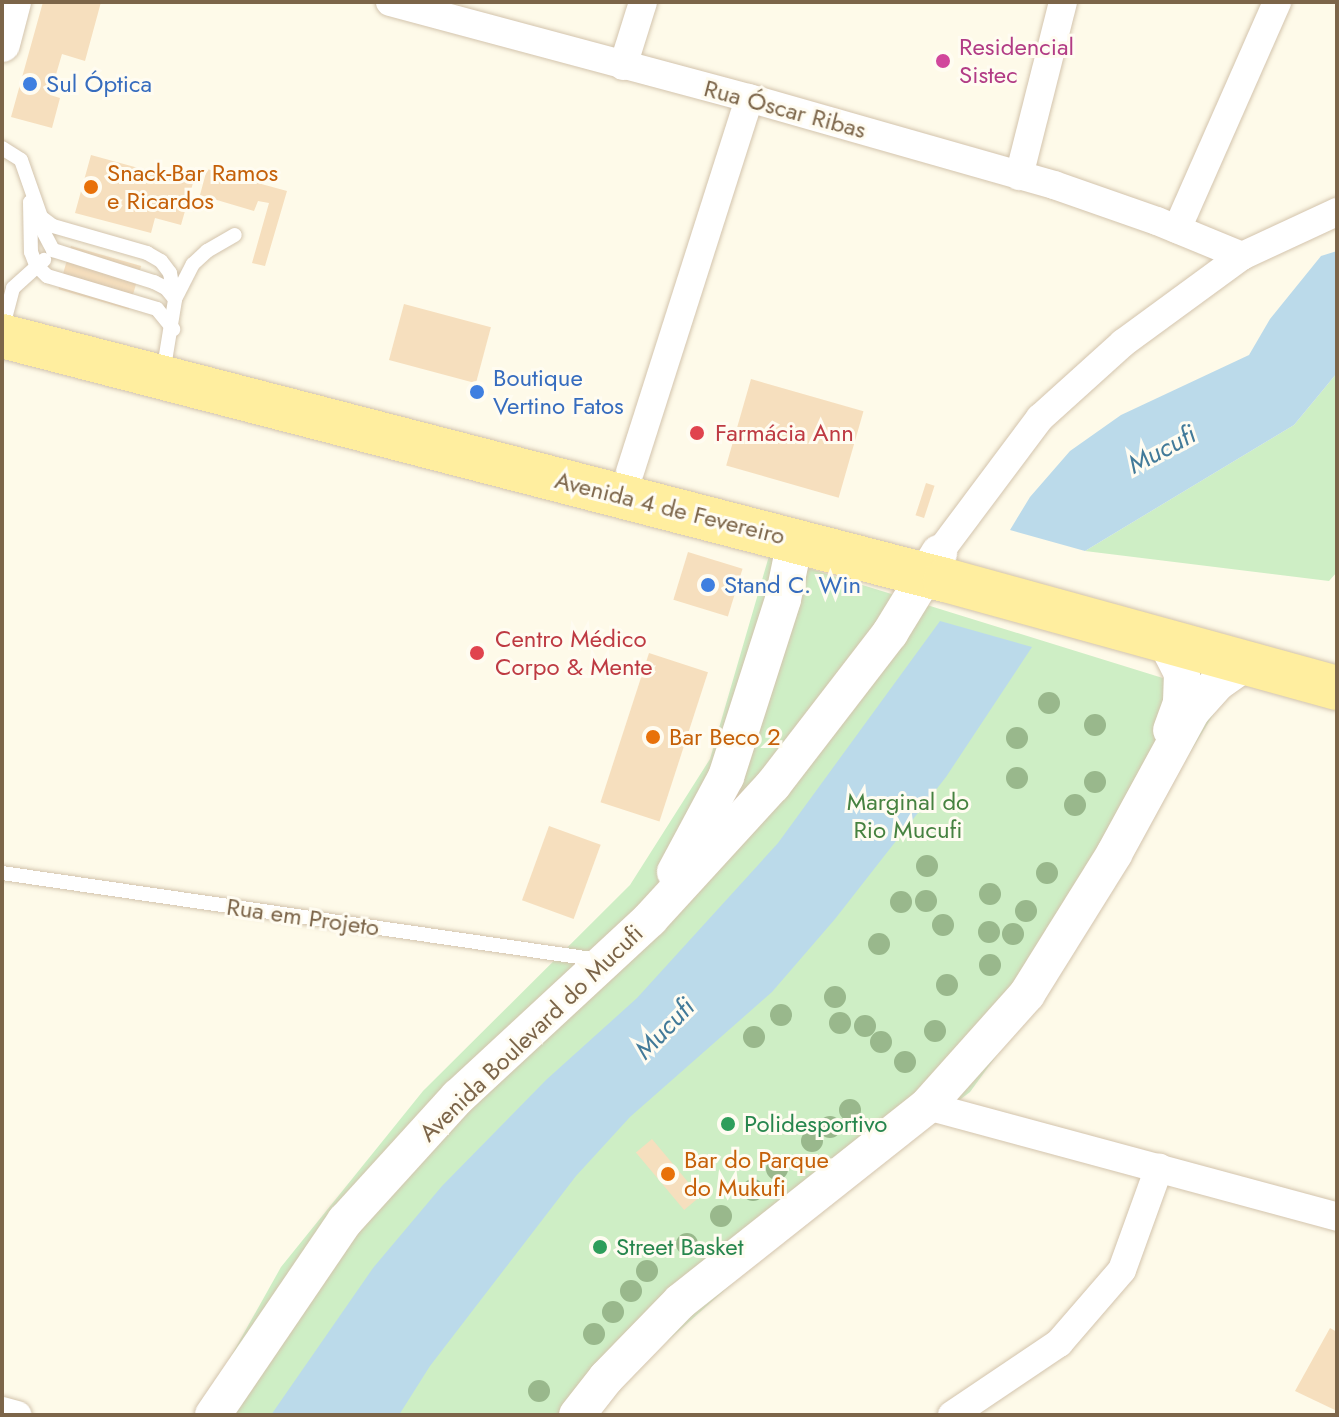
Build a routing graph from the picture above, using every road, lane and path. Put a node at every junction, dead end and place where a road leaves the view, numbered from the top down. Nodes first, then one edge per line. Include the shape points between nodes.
1 (13, 2) edge
2 (390, 2) edge
3 (643, 2) edge
4 (1063, 2) edge
5 (1277, 2) edge
6 (2, 44) edge
7 (623, 66) junction
8 (749, 98) junction
9 (2, 148) edge
10 (28, 173) junction
11 (1019, 176) junction
12 (30, 205) junction
13 (1337, 212) edge
14 (1177, 229) junction
15 (235, 235) dead end
16 (64, 256) junction
17 (1242, 256) junction
18 (36, 265) junction
19 (175, 300) junction
20 (3, 321) edge
21 (168, 353) junction
22 (630, 472) junction
23 (795, 541) junction
24 (942, 566) junction
25 (1075, 603) junction
26 (1166, 642) junction
27 (1337, 658) edge
28 (1244, 664) junction
29 (1337, 688) edge
30 (1154, 777) junction
31 (2, 873) edge
32 (650, 919) junction
33 (603, 960) junction
34 (927, 1106) junction
35 (1159, 1168) junction
36 (1337, 1217) edge
37 (2, 1411) edge
38 (17, 1415) edge
39 (213, 1415) edge
40 (577, 1415) edge
41 (952, 1415) edge

1 - 6 street
2 - 7 street, Rua Óscar Ribas
3 - 7 street
4 - 11 street
5 - 14 street
7 - 8 street, Rua Óscar Ribas
8 - 11 street, Rua Óscar Ribas
8 - 22 street
9 - 10 lane via 13,151
10 - 12 lane
10 - 19 lane via 41,217 53,226 161,261 170,273
11 - 14 street, Rua Óscar Ribas
12 - 16 lane via 43,238
12 - 18 lane
13 - 17 street
14 - 17 street, Rua Óscar Ribas
15 - 19 lane via 193,264
16 - 18 lane
16 - 19 lane via 154,282
17 - 24 street via 1123,343 1040,418
18 - 20 lane via 13,288
18 - 21 lane via 47,276 157,309
19 - 21 lane
20 - 21 main road, Avenida 4 de Fevereiro
21 - 22 main road, Avenida 4 de Fevereiro
21 - 23 main road, Avenida 4 de Fevereiro
22 - 24 main road, Avenida 4 de Fevereiro
23 - 24 main road, Avenida 4 de Fevereiro
23 - 32 street, Avenida Boulevard do Mucufi via 783,599 726,777
24 - 25 main road, Avenida 4 de Fevereiro
24 - 32 street, Avenida Boulevard do Mucufi via 773,785
25 - 26 main road, Avenida 4 de Fevereiro
25 - 27 main road, Avenida 4 de Fevereiro
26 - 28 main road, Avenida 4 de Fevereiro
26 - 30 street via 1182,673 1181,703
28 - 29 main road, Avenida 4 de Fevereiro
28 - 30 street via 1217,683 1192,711
30 - 34 street via 1114,854 1027,994
31 - 33 lane, Rua em Projeto
32 - 33 street, Avenida Boulevard do Mucufi
33 - 39 street, Avenida Boulevard do Mucufi via 458,1097 345,1221
34 - 35 street
34 - 40 street via 681,1301
35 - 36 street
35 - 41 street via 1122,1270 1059,1343
37 - 38 street

